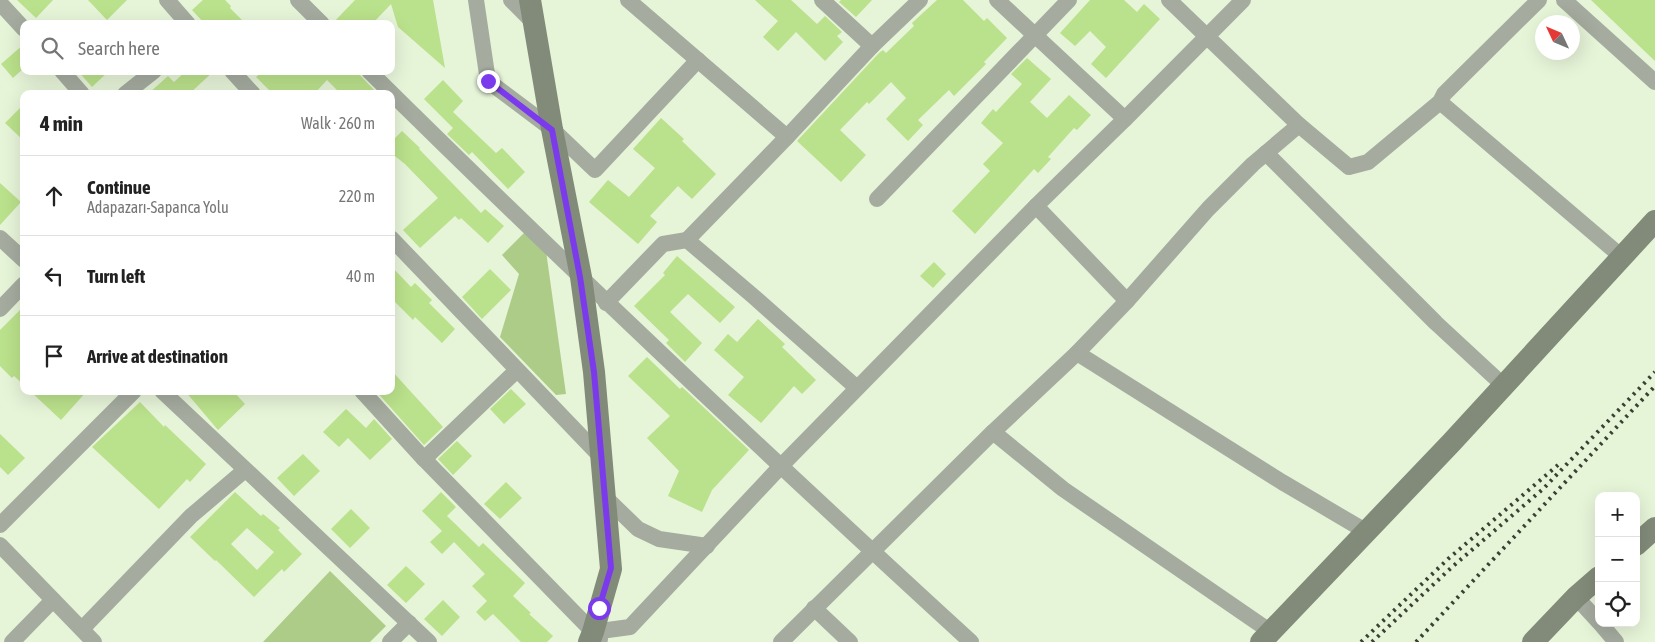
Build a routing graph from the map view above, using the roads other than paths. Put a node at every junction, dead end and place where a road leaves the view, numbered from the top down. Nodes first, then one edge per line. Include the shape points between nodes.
1 (167, 0) edge
2 (298, 0) edge
3 (476, 0) edge
4 (511, 0) edge
5 (628, 0) edge
6 (822, 0) edge
7 (920, 0) edge
8 (997, 0) edge
9 (1068, 0) edge
10 (1169, 0) edge
11 (1243, 0) edge
12 (1539, 0) edge
13 (1564, 0) edge
14 (0, 3) edge
15 (531, 11) edge
16 (184, 20) edge
17 (318, 20) edge
18 (20, 25) edge
19 (1036, 35) junction
20 (1206, 37) junction
21 (872, 46) junction
22 (698, 60) junction
23 (65, 75) edge
24 (149, 75) edge
25 (236, 75) edge
26 (373, 75) edge
27 (1655, 82) edge
28 (79, 90) edge
29 (130, 90) edge
30 (249, 90) edge
31 (388, 90) edge
32 (395, 97) edge
33 (1440, 102) junction
34 (1125, 119) junction
35 (1299, 125) junction
36 (552, 130) junction
37 (787, 137) junction
38 (1266, 153) junction
39 (877, 199) dead end
40 (1036, 206) junction
41 (1655, 221) edge
42 (0, 238) edge
43 (687, 240) junction
44 (395, 242) edge
45 (20, 256) edge
46 (1622, 257) junction
47 (580, 277) junction
48 (20, 288) edge
49 (1127, 301) junction
50 (606, 303) junction
51 (0, 309) edge
52 (1077, 353) junction
53 (517, 370) junction
54 (1504, 386) junction
55 (857, 388) junction
56 (130, 395) edge
57 (166, 395) edge
58 (366, 395) edge
59 (993, 432) junction
60 (601, 457) junction
61 (424, 459) junction
62 (781, 466) junction
63 (245, 470) junction
64 (605, 497) junction
65 (0, 525) edge
66 (1655, 528) edge
67 (1367, 532) junction
68 (1640, 541) edge
69 (0, 545) edge
70 (707, 546) junction
71 (872, 550) junction
72 (1595, 580) edge
73 (1576, 597) junction
74 (53, 600) junction
75 (814, 608) junction
76 (1595, 618) edge
77 (409, 623) junction
78 (1603, 627) edge
79 (82, 629) junction
80 (1266, 637) edge
81 (595, 639) edge
82 (12, 642) edge
83 (94, 642) edge
84 (390, 642) edge
85 (429, 642) edge
86 (780, 642) edge
87 (850, 642) edge
88 (971, 642) edge
89 (1533, 642) edge
90 (1616, 642) edge

1 - 16 street
2 - 17 street
3 - 36 street via 488,81
4 - 15 street
5 - 22 street
6 - 21 street
7 - 21 street
8 - 19 street
9 - 19 street
10 - 20 street
11 - 20 street
12 - 33 street via 1444,94
13 - 27 street
14 - 18 street
15 - 36 street
19 - 34 street
19 - 39 street
20 - 34 street
20 - 35 street
21 - 37 street
22 - 36 street via 595,170
22 - 37 street
23 - 28 street
24 - 29 street
25 - 30 street
26 - 31 street
32 - 47 street
33 - 35 street via 1368,162 1349,167
33 - 46 street
34 - 40 street
35 - 38 street
36 - 47 street
37 - 43 street
38 - 49 street via 1208,209
38 - 54 street
40 - 49 street
40 - 55 street
41 - 46 street
42 - 45 street
43 - 50 street via 663,244
43 - 55 street
44 - 53 street
46 - 54 street
47 - 50 street
47 - 60 street via 594,372
48 - 51 street
49 - 52 street
50 - 62 street
52 - 59 street
52 - 67 street
53 - 60 street
53 - 61 street
54 - 67 street
55 - 62 street
56 - 65 street
57 - 63 street
58 - 61 street
59 - 71 street
59 - 80 street via 1063,489
60 - 64 street
61 - 81 street
62 - 70 street
62 - 71 street
63 - 77 street
63 - 79 street via 191,516
64 - 70 street via 638,529 659,539
64 - 81 street via 611,568
66 - 68 street
67 - 80 street
69 - 74 street
70 - 81 street via 630,627
71 - 75 street
71 - 88 street
72 - 73 street
73 - 76 street
73 - 89 street
74 - 79 street
74 - 82 street
75 - 86 street
75 - 87 street
77 - 84 street
77 - 85 street
78 - 90 street
79 - 83 street

